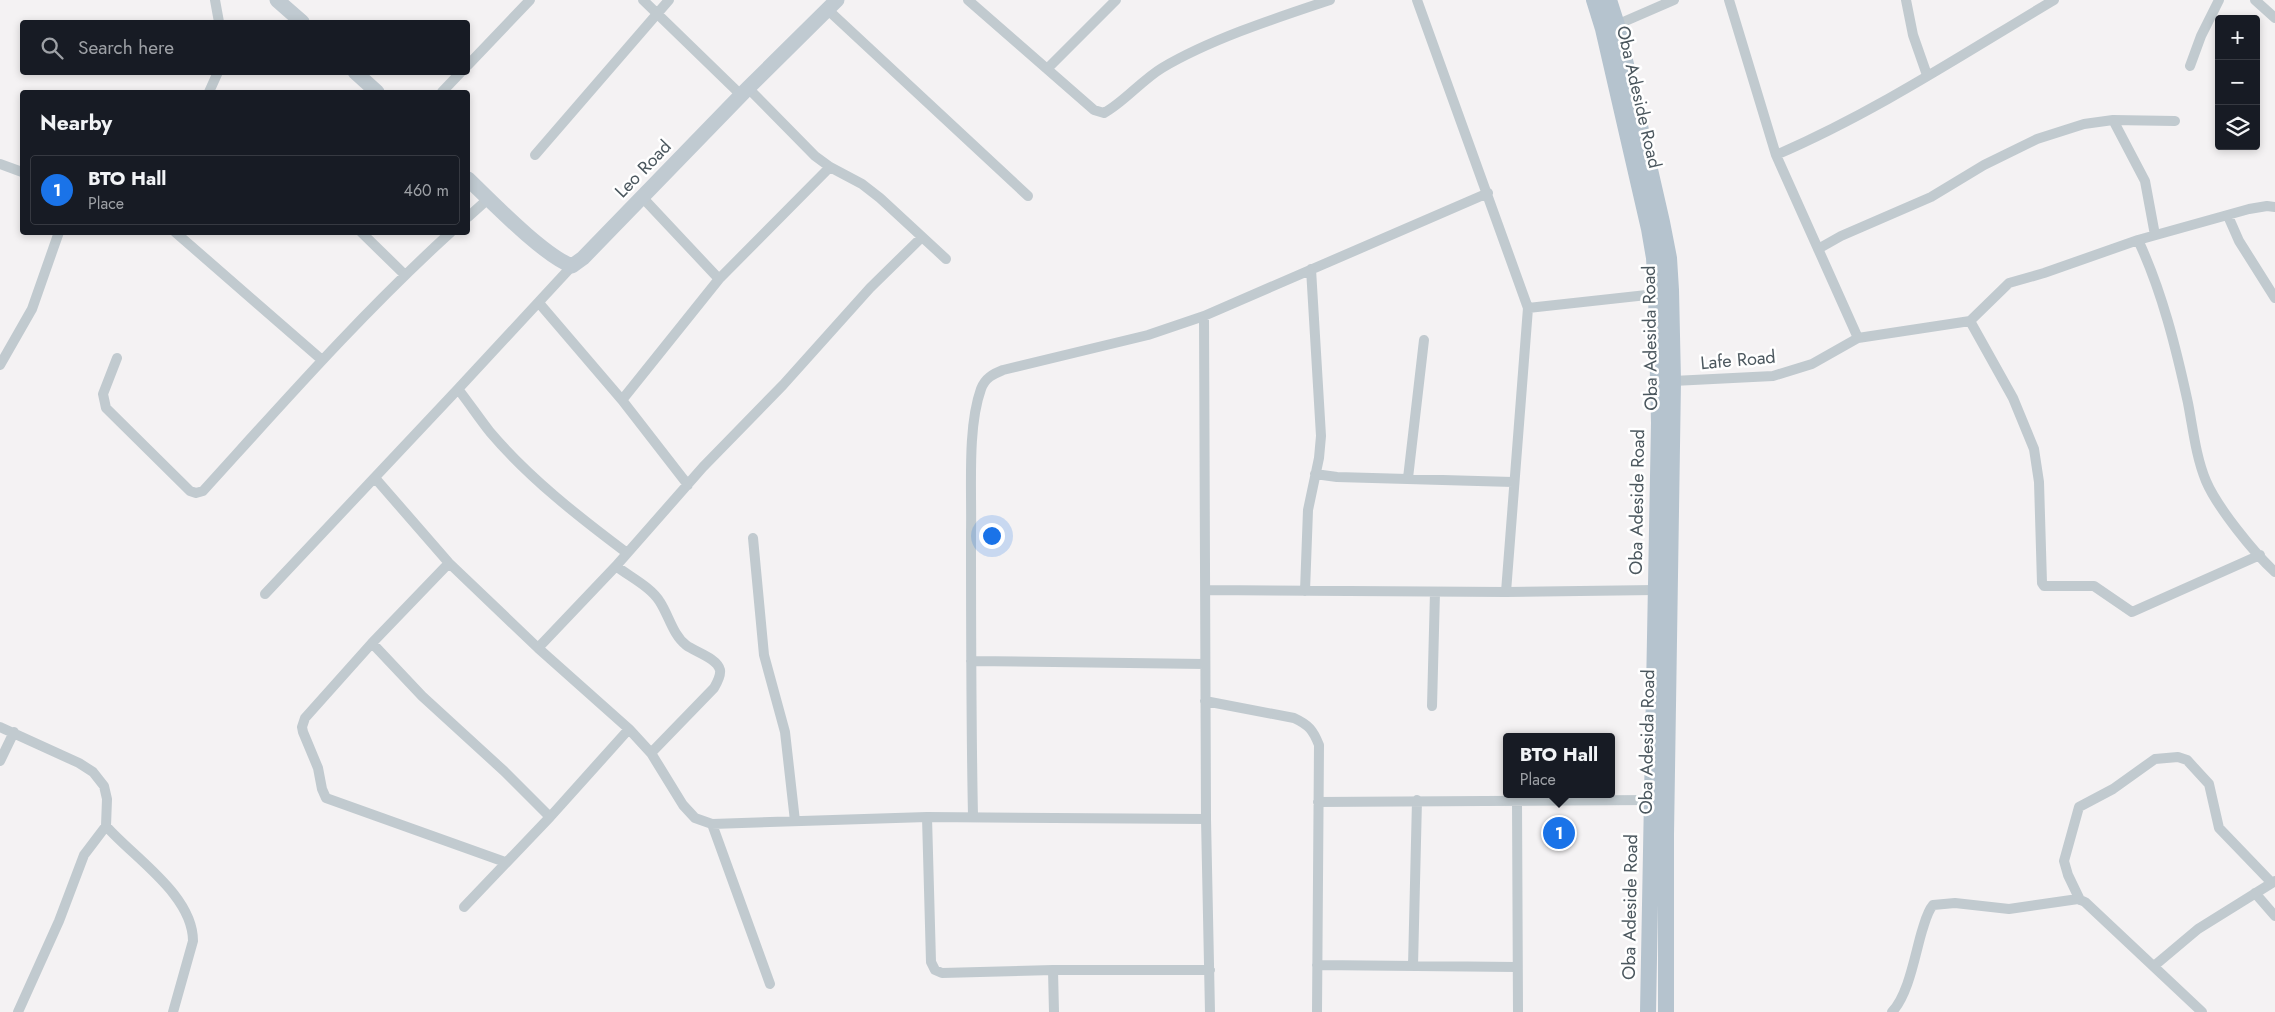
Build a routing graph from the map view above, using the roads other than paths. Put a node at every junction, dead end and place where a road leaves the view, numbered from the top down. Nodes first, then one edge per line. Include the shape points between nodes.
1 (215, 0) edge
2 (277, 0) edge
3 (530, 0) edge
4 (643, 0) edge
5 (669, 0) edge
6 (1116, 0) edge
7 (1330, 0) edge
8 (1417, 0) edge
9 (1594, 0) edge
10 (1609, 0) edge
11 (1674, 0) edge
12 (1729, 0) edge
13 (1906, 0) edge
14 (2054, 0) edge
15 (2220, 0) edge
16 (2255, 0) edge
17 (972, 1) edge
18 (833, 5) edge
19 (657, 14) junction
20 (2275, 18) edge
21 (219, 20) edge
22 (300, 20) edge
23 (1610, 27) junction
24 (470, 63) edge
25 (2190, 66) dead end
26 (1047, 69) junction
27 (217, 75) edge
28 (359, 75) edge
29 (458, 75) edge
30 (1927, 75) junction
31 (212, 90) edge
32 (375, 90) edge
33 (444, 90) edge
34 (744, 92) junction
35 (2113, 120) junction
36 (2175, 120) dead end
37 (536, 155) dead end
38 (1776, 155) junction
39 (0, 164) edge
40 (830, 167) junction
41 (20, 171) edge
42 (470, 181) edge
43 (1488, 193) junction
44 (1028, 196) dead end
45 (642, 197) junction
46 (488, 198) junction
47 (2275, 207) edge
48 (470, 215) edge
49 (2228, 216) junction
50 (58, 235) edge
51 (178, 235) edge
52 (364, 235) edge
53 (448, 235) edge
54 (2155, 235) junction
55 (922, 238) junction
56 (2138, 240) junction
57 (1818, 249) junction
58 (946, 259) dead end
59 (572, 266) junction
60 (1311, 269) junction
61 (404, 274) junction
62 (719, 279) junction
63 (1656, 294) junction
64 (2275, 298) edge
65 (539, 303) junction
66 (1528, 308) junction
67 (1204, 316) junction
68 (1970, 321) junction
69 (1858, 338) junction
70 (1424, 340) dead end
71 (117, 358) dead end
72 (322, 360) junction
73 (0, 365) edge
74 (1673, 381) junction
75 (458, 389) junction
76 (622, 400) junction
77 (1315, 474) junction
78 (375, 478) junction
79 (1408, 478) junction
80 (1513, 482) junction
81 (688, 485) junction
82 (753, 538) dead end
83 (627, 552) junction
84 (2260, 555) junction
85 (449, 562) junction
86 (1663, 563) junction
87 (616, 566) junction
88 (2275, 572) edge
89 (1205, 590) junction
90 (1655, 590) junction
91 (1305, 591) junction
92 (1435, 592) junction
93 (1506, 592) junction
94 (265, 594) dead end
95 (372, 643) junction
96 (538, 648) junction
97 (970, 661) junction
98 (1205, 664) junction
99 (1206, 701) junction
100 (1432, 706) dead end
101 (0, 727) edge
102 (629, 728) junction
103 (14, 732) junction
104 (650, 753) junction
105 (0, 761) edge
106 (1418, 800) junction
107 (1653, 800) junction
108 (1318, 802) junction
109 (1517, 802) junction
110 (973, 816) junction
111 (550, 817) junction
112 (927, 817) junction
113 (1206, 819) junction
114 (795, 821) junction
115 (712, 824) junction
116 (106, 826) junction
117 (1659, 834) junction
118 (505, 862) junction
119 (2273, 882) edge
120 (2256, 893) junction
121 (2080, 900) junction
122 (464, 907) dead end
123 (2275, 916) edge
124 (1317, 965) junction
125 (1413, 966) junction
126 (2154, 966) junction
127 (1516, 967) junction
128 (1054, 970) junction
129 (1210, 970) junction
130 (770, 984) dead end
131 (18, 1012) edge
132 (173, 1012) edge
133 (1054, 1012) edge
134 (1210, 1012) edge
135 (1317, 1012) edge
136 (1518, 1012) edge
137 (1648, 1012) edge
138 (1666, 1012) edge
139 (1892, 1012) edge
140 (2202, 1012) edge

1 - 21 street
2 - 22 street
3 - 24 street
4 - 19 street
5 - 19 street
6 - 26 street
7 - 26 street via 1186,55 1136,86 1104,113 1094,110
8 - 43 street
9 - 23 main road, Oba Adeside Road
10 - 23 main road, Oba Adesida Road
11 - 23 street
12 - 38 street
13 - 30 street via 1913,35
14 - 30 street
15 - 25 street
16 - 20 street
17 - 26 street
18 - 34 street, Leo Road
18 - 44 street
19 - 34 street
19 - 37 street
23 - 63 main road, Oba Adeside Road via 1654,258
23 - 74 main road, Oba Adesida Road via 1669,258
27 - 31 street
28 - 32 street
29 - 33 street
30 - 38 street via 1847,123
34 - 40 street
34 - 45 street, Leo Road
35 - 36 street
35 - 54 street via 2145,181
35 - 57 street via 2084,124 2037,139 1984,165 1931,197
38 - 57 street
39 - 41 street
40 - 55 street via 862,184
40 - 62 street
42 - 46 street
43 - 60 street
43 - 66 street
45 - 59 street, Leo Road
45 - 62 street
46 - 48 street
46 - 59 street via 556,258
47 - 49 street via 2249,209
49 - 54 street
49 - 64 street via 2243,248
50 - 73 street via 32,309
51 - 72 street
52 - 61 street
53 - 61 street
54 - 56 street
55 - 58 street
55 - 81 street via 870,288
56 - 68 street via 2009,283
56 - 84 street via 2158,284 2206,480 2215,499
57 - 69 street
59 - 65 street
60 - 67 street
60 - 77 street via 1321,436
61 - 72 street
62 - 76 street
63 - 66 street
63 - 86 main road, Oba Adeside Road
65 - 75 street
65 - 76 street
66 - 80 street
67 - 89 street
67 - 97 street via 1148,335 989,376 979,397 972,445
68 - 69 street
68 - 84 street via 2013,398 2034,449 2039,482 2044,586 2094,586 2132,612
69 - 74 street, Lafe Road via 1812,364 1773,376
70 - 79 street
71 - 72 street via 103,394 106,408 196,493 203,491
74 - 86 main road, Oba Adesida Road
75 - 78 street
75 - 83 street via 512,456 566,505
76 - 81 street
77 - 79 street
77 - 91 street via 1308,510
78 - 85 street
78 - 94 street
79 - 80 street
80 - 93 street
81 - 83 street
82 - 114 street via 764,655 785,732
83 - 87 street
84 - 88 street
85 - 95 street
85 - 96 street
86 - 90 main road, Oba Adeside Road
86 - 117 main road, Oba Adesida Road
87 - 96 street
87 - 104 street via 655,595 678,636 720,670 714,688
89 - 91 street
89 - 98 street
90 - 93 street
90 - 107 main road, Oba Adeside Road
91 - 92 street
92 - 93 street
92 - 100 street
95 - 111 street via 422,696
95 - 118 street via 305,718 302,727 326,798
96 - 102 street
97 - 98 street
97 - 110 street
98 - 99 street
99 - 108 street via 1294,718 1308,724 1318,745
99 - 113 street
101 - 103 street
102 - 104 street
102 - 111 street
103 - 105 street
103 - 116 street via 78,763 100,779 107,799
104 - 115 street via 683,805 696,818
106 - 108 street
106 - 109 street
106 - 125 street
107 - 109 street
107 - 117 main road, Oba Adeside Road
108 - 124 street
109 - 127 street
110 - 112 street
110 - 113 street
111 - 118 street
112 - 114 street
112 - 128 street via 931,962 935,970 942,973
113 - 129 street
114 - 115 street
115 - 130 street
116 - 131 street via 84,855 60,921
116 - 132 street via 172,893 193,928
117 - 137 main road, Oba Adeside Road
117 - 138 main road, Oba Adesida Road
118 - 122 street
119 - 120 street
119 - 121 street via 2219,828 2209,784 2204,777 2187,760 2166,757 2144,765 2113,789 2079,807 2064,862
120 - 123 street
120 - 126 street via 2198,929
121 - 126 street
121 - 139 street via 2008,909 1955,903 1933,906 1909,979
124 - 125 street
124 - 135 street
125 - 127 street
126 - 140 street
127 - 136 street
128 - 129 street
128 - 133 street
129 - 134 street

